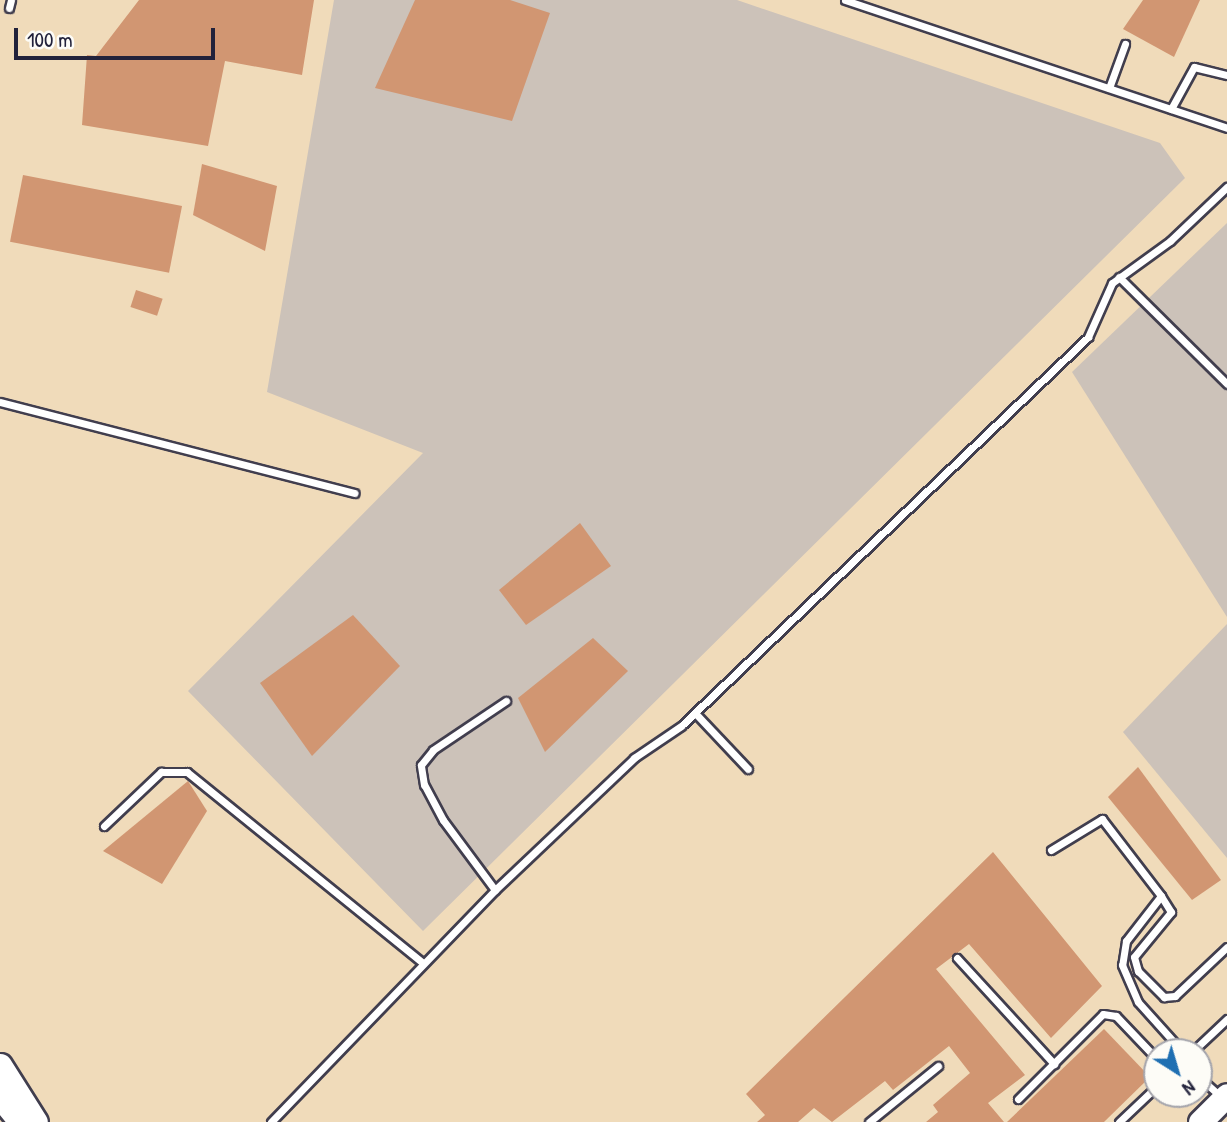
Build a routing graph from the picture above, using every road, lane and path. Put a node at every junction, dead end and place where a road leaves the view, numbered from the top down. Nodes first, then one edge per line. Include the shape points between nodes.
1 (845, 0) edge
2 (1125, 44) dead end
3 (1227, 75) edge
4 (1109, 88) junction
5 (1171, 109) junction
6 (1227, 128) edge
7 (1227, 187) edge
8 (1119, 277) junction
9 (1227, 384) edge
10 (0, 402) edge
11 (354, 493) dead end
12 (506, 701) dead end
13 (695, 713) junction
14 (748, 769) dead end
15 (104, 826) dead end
16 (1051, 850) dead end
17 (495, 890) junction
18 (1161, 896) junction
19 (1227, 947) edge
20 (957, 958) dead end
21 (423, 963) junction
22 (1227, 1019) edge
23 (1170, 1038) edge
24 (1207, 1038) edge
25 (1143, 1044) edge
26 (1054, 1064) junction
27 (0, 1065) edge
28 (938, 1066) dead end
29 (0, 1097) edge
30 (1225, 1097) edge
31 (1018, 1099) dead end
32 (1143, 1099) edge
33 (20, 1122) edge
34 (36, 1122) edge
35 (271, 1122) edge
36 (869, 1122) edge
37 (1119, 1122) edge
38 (1200, 1122) edge

1 - 4 lane
2 - 4 lane
3 - 5 lane via 1194,66
4 - 5 lane
5 - 6 lane
7 - 8 lane via 1170,241
8 - 9 lane
8 - 13 lane via 1105,292 1088,337
10 - 11 lane
12 - 17 lane via 433,750 421,765 424,785 443,820
13 - 14 lane
13 - 17 lane via 634,758
15 - 21 lane via 161,772 187,772
16 - 18 lane via 1102,818
17 - 21 lane
18 - 19 lane via 1171,912 1134,957 1138,971 1164,997 1175,996
18 - 23 lane via 1126,941 1122,965 1138,1002
20 - 26 lane
21 - 35 lane
22 - 24 lane
25 - 26 lane via 1116,1016 1103,1014
26 - 31 lane
27 - 34 main road
28 - 36 lane
29 - 33 main road
30 - 38 main road
32 - 37 lane

